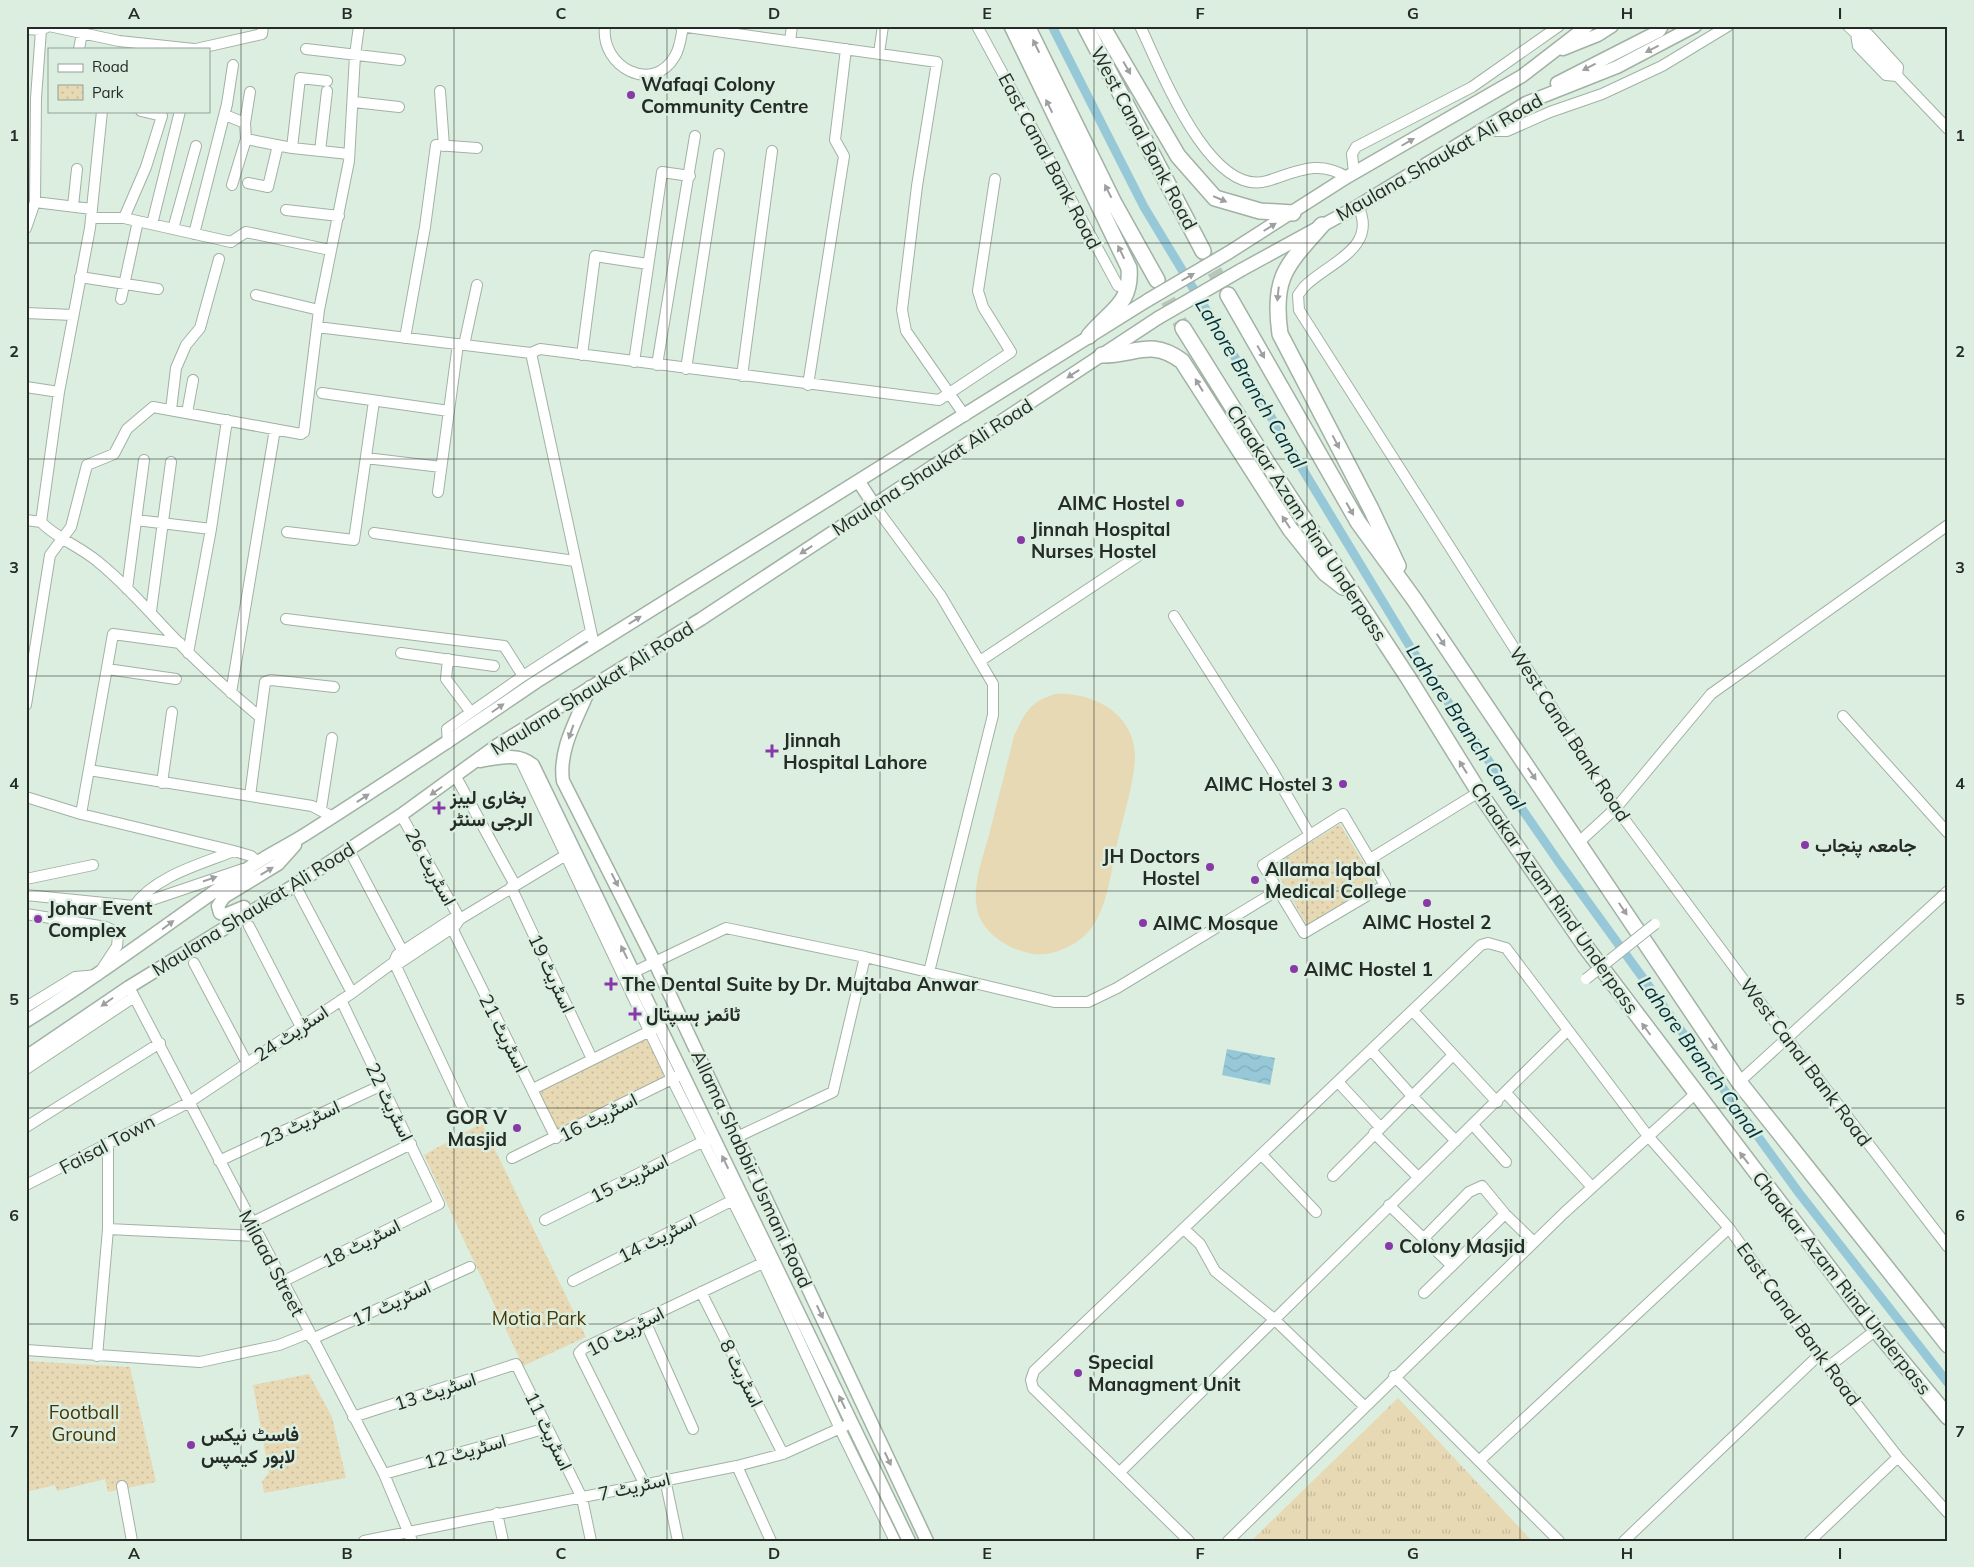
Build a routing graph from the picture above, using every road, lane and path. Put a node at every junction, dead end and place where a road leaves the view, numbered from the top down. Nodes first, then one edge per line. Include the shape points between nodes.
1 (263, 26) edge
2 (360, 26) edge
3 (605, 26) edge
4 (682, 26) edge
5 (792, 26) edge
6 (883, 26) edge
7 (977, 26) edge
8 (1012, 26) edge
9 (1027, 26) edge
10 (1085, 26) edge
11 (1102, 26) edge
12 (1140, 26) edge
13 (1559, 26) edge
14 (1587, 26) edge
15 (1612, 26) edge
16 (1662, 26) edge
17 (1695, 26) edge
18 (1728, 26) edge
19 (1848, 26) edge
20 (46, 28) edge
21 (26, 29) edge
22 (726, 29) edge
23 (82, 32) junction
24 (1856, 34) junction
25 (106, 38) junction
26 (790, 41) junction
27 (133, 45) edge
28 (79, 48) edge
29 (105, 48) edge
30 (180, 48) edge
31 (199, 48) edge
32 (306, 49) dead end
33 (846, 49) junction
34 (1556, 52) junction
35 (879, 53) junction
36 (355, 55) junction
37 (400, 60) dead end
38 (233, 65) dead end
39 (1897, 76) junction
40 (440, 91) dead end
41 (250, 92) dead end
42 (1534, 99) junction
43 (354, 102) junction
44 (399, 108) dead end
45 (102, 112) edge
46 (145, 112) edge
47 (180, 112) edge
48 (225, 115) junction
49 (244, 123) junction
50 (1948, 130) edge
51 (1481, 131) junction
52 (695, 136) dead end
53 (246, 139) junction
54 (278, 145) junction
55 (196, 146) dead end
56 (444, 146) junction
57 (292, 148) junction
58 (477, 148) dead end
59 (320, 151) junction
60 (772, 151) dead end
61 (349, 154) junction
62 (719, 154) dead end
63 (77, 169) dead end
64 (1350, 175) junction
65 (690, 176) junction
66 (995, 179) dead end
67 (248, 183) dead end
68 (232, 185) dead end
69 (35, 202) junction
70 (73, 206) junction
71 (1358, 206) junction
72 (286, 210) dead end
73 (1294, 213) junction
74 (92, 214) junction
75 (339, 216) junction
76 (124, 218) junction
77 (138, 221) junction
78 (152, 224) junction
79 (1322, 225) junction
80 (26, 228) edge
81 (173, 229) junction
82 (194, 234) junction
83 (330, 250) junction
84 (1203, 251) tunnel mouth
85 (219, 259) dead end
86 (648, 264) junction
87 (80, 277) junction
88 (1157, 280) tunnel mouth
89 (123, 284) junction
90 (477, 285) dead end
91 (1128, 287) junction
92 (158, 289) dead end
93 (256, 295) dead end
94 (1228, 295) tunnel mouth
95 (121, 298) dead end
96 (319, 310) junction
97 (26, 313) edge
98 (73, 315) junction
99 (316, 327) junction
100 (1184, 328) tunnel mouth
101 (1089, 336) junction
102 (405, 338) junction
103 (461, 345) junction
104 (530, 353) junction
105 (582, 354) junction
106 (1102, 355) junction
107 (634, 362) junction
108 (657, 365) junction
109 (686, 369) junction
110 (742, 376) junction
111 (193, 380) dead end
112 (808, 385) junction
113 (26, 387) edge
114 (58, 392) junction
115 (322, 393) dead end
116 (948, 394) junction
117 (374, 400) junction
118 (171, 410) junction
119 (449, 411) junction
120 (187, 413) junction
121 (965, 416) junction
122 (227, 420) junction
123 (274, 429) junction
124 (366, 458) junction
125 (144, 460) dead end
126 (171, 462) dead end
127 (441, 468) junction
128 (859, 482) junction
129 (438, 492) dead end
130 (874, 505) junction
131 (26, 520) edge
132 (136, 520) junction
133 (41, 522) junction
134 (163, 523) junction
135 (1948, 526) edge
136 (211, 529) junction
137 (286, 532) dead end
138 (374, 534) dead end
139 (65, 538) junction
140 (1138, 556) dead end
141 (575, 561) junction
142 (127, 589) junction
143 (1354, 596) junction
144 (1414, 599) junction
145 (151, 611) junction
146 (1174, 616) dead end
147 (286, 619) dead end
148 (591, 632) junction
149 (180, 643) junction
150 (594, 645) junction
151 (188, 653) junction
152 (401, 653) dead end
153 (448, 660) junction
154 (980, 661) junction
155 (494, 666) dead end
156 (107, 669) junction
157 (523, 676) junction
158 (176, 679) dead end
159 (334, 687) dead end
160 (590, 687) junction
161 (231, 693) junction
162 (26, 705) edge
163 (470, 711) junction
164 (172, 712) dead end
165 (1843, 716) dead end
166 (260, 718) junction
167 (332, 738) dead end
168 (448, 743) junction
169 (478, 762) junction
170 (89, 770) junction
171 (456, 777) junction
172 (162, 783) junction
173 (1479, 792) junction
174 (250, 796) junction
175 (26, 797) edge
176 (1616, 808) junction
177 (321, 809) junction
178 (80, 814) junction
179 (402, 815) junction
180 (333, 817) junction
181 (1948, 833) edge
182 (1310, 835) junction
183 (303, 836) junction
184 (1578, 843) junction
185 (348, 848) junction
186 (234, 851) junction
187 (570, 852) junction
188 (1370, 859) junction
189 (92, 865) dead end
190 (254, 865) junction
191 (26, 879) edge
192 (294, 885) junction
193 (513, 886) junction
194 (1278, 890) junction
195 (1948, 891) edge
196 (282, 892) junction
197 (26, 894) edge
198 (134, 906) junction
199 (26, 914) edge
200 (460, 919) junction
201 (1655, 924) dead end
202 (249, 926) dead end
203 (452, 928) junction
204 (403, 952) junction
205 (865, 957) junction
206 (394, 962) junction
207 (654, 962) junction
208 (194, 963) dead end
209 (634, 972) junction
210 (929, 972) junction
211 (98, 975) junction
212 (1586, 980) dead end
213 (131, 992) junction
214 (352, 993) junction
215 (341, 1000) junction
216 (26, 1007) edge
217 (1413, 1011) junction
218 (26, 1021) edge
219 (301, 1026) junction
220 (655, 1028) junction
221 (1568, 1030) junction
222 (1786, 1037) junction
223 (160, 1043) junction
224 (1371, 1050) junction
225 (1453, 1055) junction
226 (26, 1057) edge
227 (592, 1059) junction
228 (247, 1063) junction
229 (26, 1069) edge
230 (677, 1076) junction
231 (1338, 1082) junction
232 (1738, 1082) junction
233 (382, 1085) junction
234 (533, 1089) junction
235 (1506, 1093) junction
236 (1695, 1094) junction
237 (1412, 1096) junction
238 (1497, 1102) junction
239 (188, 1103) junction
240 (468, 1119) dead end
241 (1472, 1125) junction
242 (26, 1127) edge
243 (1377, 1130) junction
244 (737, 1136) junction
245 (1648, 1136) junction
246 (556, 1138) junction
247 (708, 1138) junction
248 (1456, 1141) junction
249 (108, 1143) junction
250 (411, 1144) junction
251 (1262, 1155) junction
252 (512, 1158) dead end
253 (219, 1161) junction
254 (1506, 1162) dead end
255 (1333, 1176) dead end
256 (1418, 1177) junction
257 (26, 1185) edge
258 (1592, 1187) junction
259 (738, 1198) junction
260 (439, 1204) joint
261 (1389, 1205) junction
262 (1316, 1212) dead end
263 (1505, 1214) junction
264 (545, 1220) dead end
265 (251, 1223) junction
266 (1729, 1228) junction
267 (108, 1229) junction
268 (1184, 1229) junction
269 (258, 1236) junction
270 (1424, 1238) junction
271 (1534, 1242) junction
272 (1948, 1246) edge
273 (768, 1260) junction
274 (1452, 1266) junction
275 (470, 1267) dead end
276 (573, 1281) dead end
277 (282, 1282) junction
278 (701, 1292) junction
279 (1424, 1294) dead end
280 (644, 1319) junction
281 (1274, 1320) junction
282 (1876, 1330) junction
283 (311, 1336) junction
284 (1948, 1344) edge
285 (26, 1350) edge
286 (1820, 1354) junction
287 (97, 1356) junction
288 (516, 1364) joint
289 (1828, 1367) junction
290 (1394, 1376) junction
291 (1364, 1406) junction
292 (353, 1417) junction
293 (1948, 1417) edge
294 (852, 1422) junction
295 (547, 1428) junction
296 (693, 1429) dead end
297 (840, 1430) junction
298 (782, 1454) junction
299 (1898, 1457) junction
300 (1480, 1460) junction
301 (737, 1466) junction
302 (1120, 1472) junction
303 (384, 1474) junction
304 (666, 1478) junction
305 (644, 1483) junction
306 (122, 1486) dead end
307 (582, 1498) junction
308 (497, 1513) junction
309 (1948, 1513) edge
310 (759, 1518) junction
311 (411, 1537) edge
312 (132, 1541) edge
313 (364, 1541) edge
314 (503, 1541) edge
315 (591, 1541) edge
316 (678, 1541) edge
317 (764, 1541) edge
318 (771, 1541) edge
319 (895, 1541) edge
320 (909, 1541) edge
321 (927, 1541) edge
322 (1188, 1541) edge
323 (1228, 1541) edge
324 (1559, 1541) edge
325 (1624, 1541) edge
326 (1810, 1541) edge

1 - 31 street via 262,34
2 - 36 street
3 - 4 street via 607,49 614,61 628,71 642,75 668,65 675,56
4 - 22 street
5 - 26 street
6 - 35 street
7 - 91 street, East Canal Bank Road via 1118,286
91 -> 8 highway via 1128,268 1124,257
88 -> 9 highway via 1105,186
10 - 84 highway, West Canal Bank Road
11 -> 73 highway via 1178,156 1215,198 1260,211
12 - 64 street via 1193,133 1223,169 1252,182 1264,182 1313,167
13 - 64 street via 1472,87 1356,147
14 - 34 main road, Maulana Shaukat Ali Road
15 - 34 main road
16 -> 42 main road via 1659,31 1550,87
17 -> 42 main road, Maulana Shaukat Ali Road via 1617,67
18 - 51 street via 1662,66 1602,94 1507,131
19 - 24 street
20 - 21 street
20 - 23 street
20 - 69 street via 36,98
22 - 26 street
23 - 25 street
23 - 28 street
24 - 39 street via 1858,46 1886,75
24 - 39 street via 1868,34 1898,68
25 - 27 street
25 - 29 street
26 - 33 street
27 - 30 street
32 - 36 street
33 - 35 street
33 - 112 street via 836,140 844,156
64 -> 34 main road, Maulana Shaukat Ali Road via 1522,76
35 - 116 street via 937,62 902,310 906,331
36 - 37 street
36 - 43 street
38 - 48 street
39 - 50 street
40 - 56 street
41 - 49 street
42 - 51 main road, Maulana Shaukat Ali Road
43 - 44 street
43 - 61 street
45 - 74 street
46 - 76 street via 162,116 146,167
47 - 78 street
48 - 49 street
48 - 82 street
49 - 53 street
51 - 71 main road, Maulana Shaukat Ali Road
52 - 65 street
53 - 54 street
53 - 68 street
54 - 57 street
54 - 67 street via 268,187
55 - 81 street
56 - 58 street
56 - 102 street via 436,146
57 - 59 street
57 - 59 street via 300,78 327,86
59 - 61 street
60 - 110 street
61 - 75 street
62 - 109 street
63 - 70 street
64 - 73 main road, Maulana Shaukat Ali Road
65 - 86 street via 662,172
65 - 108 street
66 - 116 street via 978,291 983,307 1011,352
69 - 70 street
69 - 80 street
70 - 74 street
71 - 79 main road, Maulana Shaukat Ali Road
71 - 176 street, West Canal Bank Road via 1363,216 1363,227 1356,246 1304,287 1298,295 1299,310
72 - 75 street
101 -> 73 main road, Maulana Shaukat Ali Road, bridge
74 - 76 street
74 - 87 street
75 - 83 street
76 - 77 street
77 - 78 street
77 - 89 street
78 - 81 street
79 - 106 main road, Maulana Shaukat Ali Road, bridge via 1158,318
79 -> 144 highway via 1291,261 1279,282 1277,312 1280,334
81 - 82 street
82 - 83 street via 231,242 246,232
83 - 96 street
85 - 118 street via 200,328 186,345 176,368
86 - 105 street via 594,256
86 - 107 street
87 - 89 street
87 - 98 street
89 - 92 street
89 - 95 street
90 - 103 street
91 - 101 highway via 1122,303
93 - 96 street
94 -> 144 highway via 1358,522
96 - 99 street
97 - 98 street
98 - 114 street
99 - 102 street
99 - 123 street via 306,428 301,434
100 - 143 highway, Chaakar Azam Rind Underpass
101 - 121 main road, Maulana Shaukat Ali Road
102 - 103 street
103 - 104 street
103 - 119 street
104 - 105 street via 540,349
104 - 141 street
105 - 107 street
106 -> 130 main road, Maulana Shaukat Ali Road
143 -> 106 highway via 1325,573 1290,529 1182,362 1170,353 1149,348 1122,355
107 - 108 street
108 - 109 street
109 - 110 street
110 - 112 street
111 - 120 street
112 - 116 street via 929,400 940,400
113 - 114 street
114 - 133 street
115 - 117 street
116 - 121 street
117 - 119 street
117 - 124 street
118 - 120 street
118 - 139 street via 153,407 127,429 114,454 87,465 71,527
119 - 127 street
120 - 122 street
121 - 128 main road, Maulana Shaukat Ali Road
122 - 123 street
122 - 136 street
123 - 161 street
124 - 127 street
124 - 137 street via 354,540
125 - 132 street
126 - 134 street
127 - 129 street
128 - 130 main road
150 -> 128 main road, Maulana Shaukat Ali Road
130 - 154 street via 941,596
130 -> 160 main road, Maulana Shaukat Ali Road via 701,619
131 - 133 street
132 - 134 street
132 - 142 street
133 - 139 street via 52,533
134 - 136 street
134 - 145 street
135 - 176 street via 1711,694
136 - 151 street
138 - 141 street
139 - 142 street via 98,561
139 - 162 street via 50,555
140 - 154 street
141 - 148 street
142 - 145 street
173 -> 143 highway, Chaakar Azam Rind Underpass
144 -> 184 highway
145 - 149 street
146 - 182 street
147 - 157 street via 504,646
148 - 150 street
148 - 157 street
149 - 151 street
149 - 156 street via 113,634
168 -> 150 main road, Maulana Shaukat Ali Road
151 - 161 street
152 - 153 street
153 - 155 street
153 - 163 street via 446,679
154 - 210 street via 993,684 993,715
156 - 158 street
156 - 170 street
157 - 163 street
159 - 166 street via 265,682
160 - 169 main road, Maulana Shaukat Ali Road via 496,746
160 -> 207 main road, Allama Shabbir Usmani Road via 566,748 563,780
161 - 166 street
163 - 168 street via 447,729
164 - 172 street
165 - 181 street
166 - 174 street
167 - 177 street
180 -> 168 main road, Maulana Shaukat Ali Road
169 - 171 main road, Maulana Shaukat Ali Road
169 - 187 main road, Allama Shabbir Usmani Road via 519,757 533,765
170 - 172 street
170 - 178 street
171 -> 179 main road, Maulana Shaukat Ali Road
171 - 193 street, اسٹریٹ 19
172 - 174 street
173 - 188 street
236 -> 173 highway, Chaakar Azam Rind Underpass via 1585,946
174 - 177 street
175 - 178 street
176 - 184 street
176 - 222 street, West Canal Bank Road
177 - 180 street
178 - 186 street
179 - 185 main road, Maulana Shaukat Ali Road
179 - 200 street, اسٹریٹ 26
180 - 183 main road, Maulana Shaukat Ali Road
182 - 188 street via 1343,814
182 - 194 street via 1263,865
183 - 190 main road, Maulana Shaukat Ali Road
196 -> 183 main road via 275,891 227,915 218,910 224,898 278,864
184 -> 232 highway
185 - 192 main road, Maulana Shaukat Ali Road
185 - 204 street
186 - 190 street via 251,856
186 - 198 street via 158,884 142,895
187 - 193 street, اسٹریٹ 24
209 -> 187 main road, Allama Shabbir Usmani Road
187 - 220 street
188 - 194 street via 1385,885 1304,933
189 - 191 street
198 -> 190 street
211 -> 190 main road, Maulana Shaukat Ali Road
192 - 196 main road, Maulana Shaukat Ali Road
192 - 214 street
193 - 200 street, اسٹریٹ 24
193 - 227 street, اسٹریٹ 19
194 - 210 street via 1117,988 1088,1002 1054,1002
195 - 222 street
196 - 213 main road, Maulana Shaukat Ali Road
197 - 198 street
199 - 211 street via 106,927 116,932 117,946
200 - 203 street, اسٹریٹ 24
200 - 204 street, اسٹریٹ 24 via 452,919
201 - 212 street, bridge
202 - 219 street
203 - 206 street, اسٹریٹ 24 via 401,962
203 - 234 street, اسٹریٹ 21
204 - 206 street, اسٹریٹ 24
205 - 207 street via 726,928
205 - 210 street
205 - 244 street via 833,1092
206 - 214 street, اسٹریٹ 24
206 - 240 street
207 - 209 street
207 - 244 main road, Allama Shabbir Usmani Road
208 - 228 street
209 - 220 main road, Allama Shabbir Usmani Road
211 - 216 street via 75,977
211 - 218 main road, Maulana Shaukat Ali Road
213 - 223 street, Milaad Street
213 -> 226 main road, Maulana Shaukat Ali Road
213 - 229 street
214 - 215 street, اسٹریٹ 24
215 - 219 street, اسٹریٹ 24
215 - 233 street, اسٹریٹ 22
217 - 221 street, East Canal Bank Road via 1488,943 1506,948
217 - 224 street
217 - 225 street
219 - 228 street, اسٹریٹ 24
220 - 227 street
220 - 230 main road, Allama Shabbir Usmani Road
221 - 235 street
221 - 245 street, East Canal Bank Road
222 - 232 street
222 - 272 street, West Canal Bank Road
223 - 239 street, Milaad Street
223 - 242 street
224 - 231 street
224 - 237 street
225 - 237 street
225 - 238 street
227 - 234 street
228 - 239 street, اسٹریٹ 24
230 - 246 street, اسٹریٹ 16
230 - 247 main road, Allama Shabbir Usmani Road
231 - 243 street
231 - 251 street
232 - 284 highway
233 - 250 street, اسٹریٹ 22
233 - 253 street, اسٹریٹ 23
234 - 246 street, اسٹریٹ 21
235 - 238 street
235 - 258 street
236 - 245 street
282 -> 236 highway, Chaakar Azam Rind Underpass
237 - 243 street
237 - 248 street
238 - 241 street
239 - 249 street, Faisal Town
239 - 253 street, Milaad Street
241 - 248 street
241 - 254 street
243 - 255 street
243 - 256 street
244 -> 321 main road, Allama Shabbir Usmani Road
245 - 258 street
245 - 266 street, East Canal Bank Road
246 - 252 street, اسٹریٹ 16
247 - 259 main road, Allama Shabbir Usmani Road
247 - 264 street, اسٹریٹ 15
248 - 256 street
249 - 257 street, Faisal Town
249 - 267 street
250 - 260 street, اسٹریٹ 22
250 - 265 street
251 - 262 street
251 - 268 street
253 - 265 street, Milaad Street
256 - 261 street
258 - 271 street
259 - 273 main road, Allama Shabbir Usmani Road
259 - 276 street, اسٹریٹ 14
260 - 277 street, اسٹریٹ 18
261 - 270 street
261 - 281 street
263 - 270 street via 1482,1186 1469,1192
263 - 271 street
263 - 274 street
265 - 269 street, Milaad Street
266 - 286 street, East Canal Bank Road
266 - 300 street
267 - 269 street
267 - 287 street
268 - 281 street via 1200,1244 1215,1270
268 - 302 street via 1034,1371 1030,1380 1033,1388
269 - 277 street, Milaad Street
270 - 274 street
271 - 290 street
273 - 278 street, اسٹریٹ 10
294 -> 273 main road, Allama Shabbir Usmani Road
273 - 297 street
274 - 279 street
275 - 283 street, اسٹریٹ 17
277 - 283 street, Milaad Street
278 - 280 street, اسٹریٹ 10
278 - 298 street, اسٹریٹ 8
280 - 296 street
280 - 305 street, اسٹریٹ 10 via 579,1353
281 - 291 street
281 - 302 street
282 - 289 street
282 - 293 highway, Chaakar Azam Rind Underpass
283 - 287 street, اسٹریٹ 17 via 208,1362
283 - 292 street, Milaad Street
285 - 287 street, اسٹریٹ 17
286 - 289 street, East Canal Bank Road
286 - 325 street
288 - 292 street, اسٹریٹ 13
288 - 295 street, اسٹریٹ 11
289 - 299 street, East Canal Bank Road
290 - 291 street
290 - 300 street
291 - 323 street
292 - 303 street, Milaad Street
294 - 297 street, اسٹریٹ 7
294 - 320 main road, Allama Shabbir Usmani Road
295 - 303 street, اسٹریٹ 12
295 - 307 street, اسٹریٹ 11
297 - 298 street, اسٹریٹ 7
297 - 319 street
298 - 301 street, اسٹریٹ 7
299 - 309 street, East Canal Bank Road
299 - 326 street
300 - 324 street
301 - 304 street, اسٹریٹ 7
301 - 310 street
302 - 322 street
303 - 311 street, Milaad Street
304 - 305 street, اسٹریٹ 7
304 - 316 street
305 - 307 street, اسٹریٹ 7
306 - 312 street
307 - 308 street, اسٹریٹ 7
307 - 315 street, اسٹریٹ 11
308 - 311 street, اسٹریٹ 7
308 - 314 street
310 - 317 street
310 - 318 street
311 - 313 street, اسٹریٹ 7

